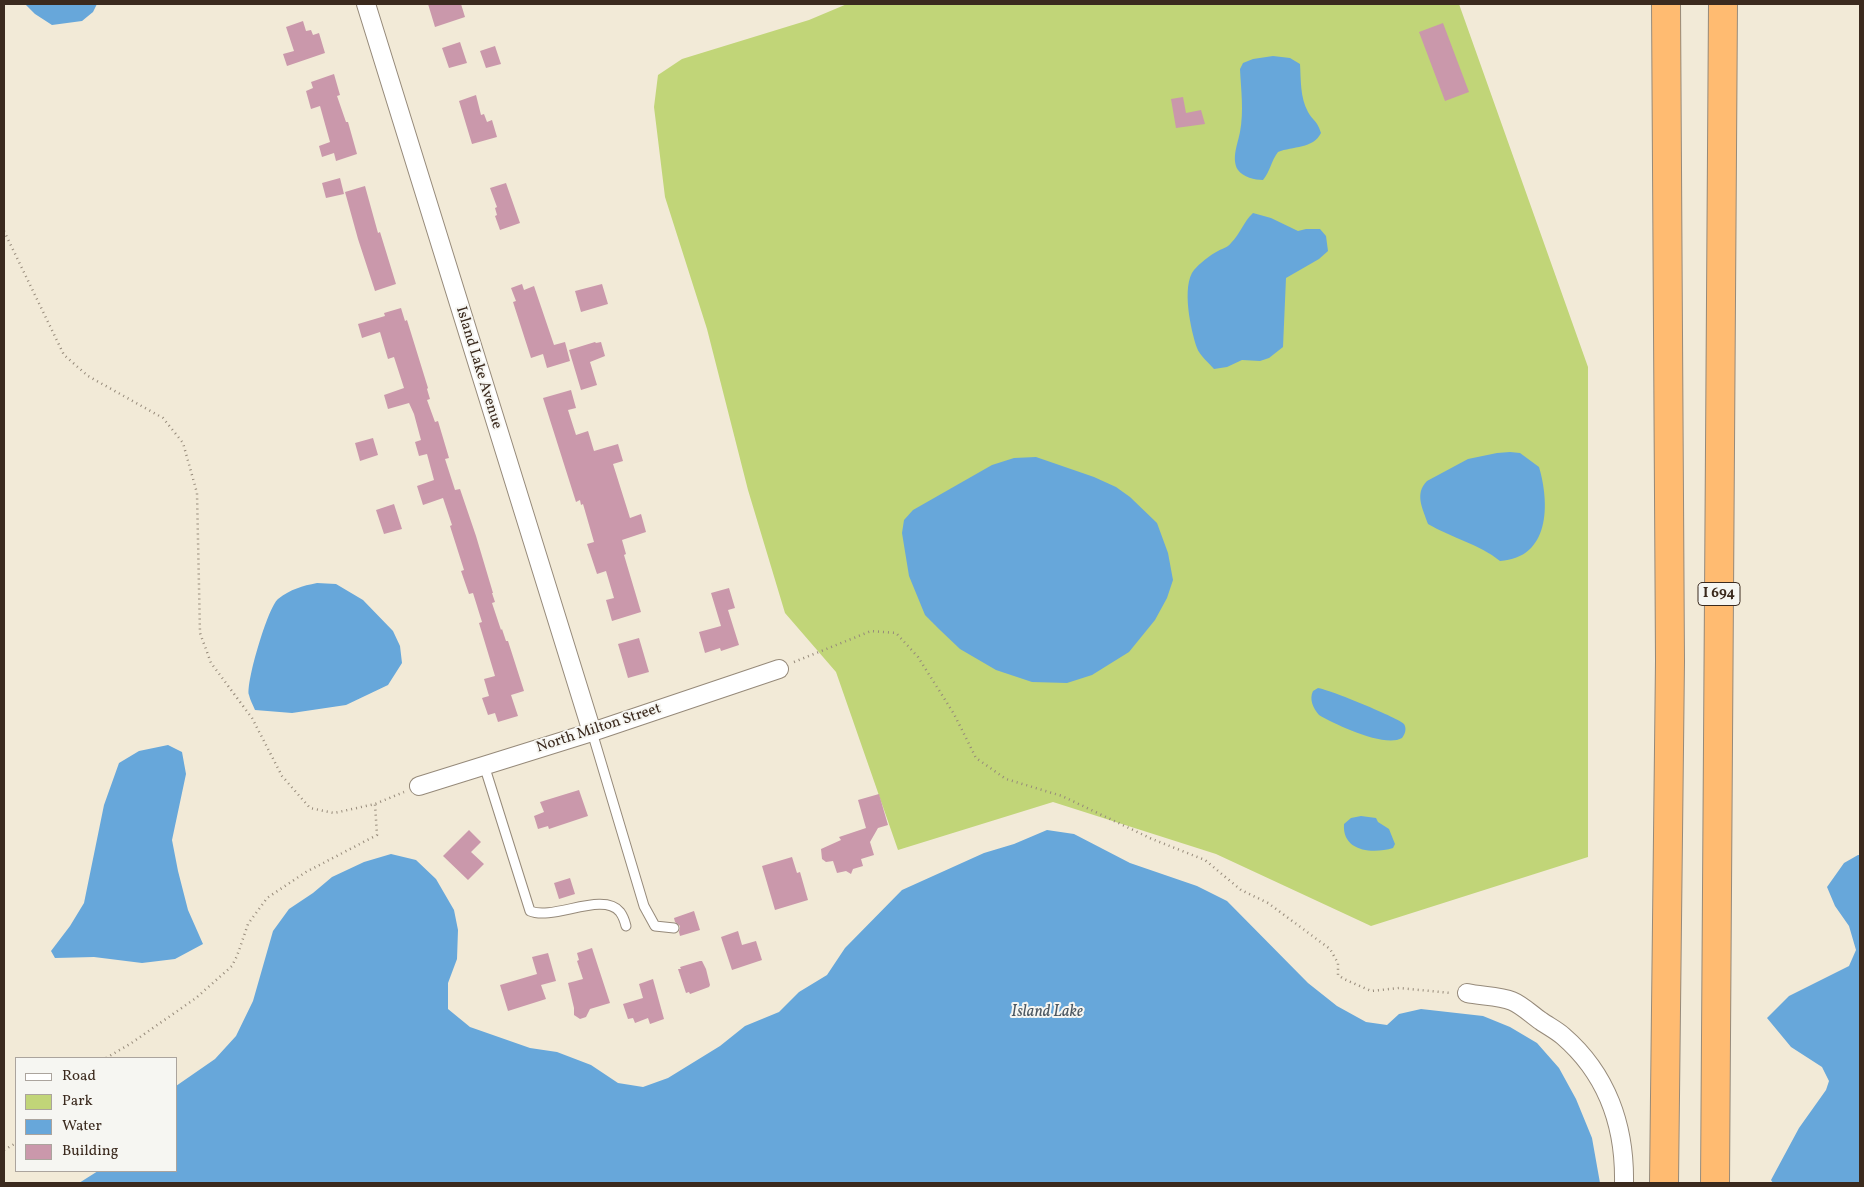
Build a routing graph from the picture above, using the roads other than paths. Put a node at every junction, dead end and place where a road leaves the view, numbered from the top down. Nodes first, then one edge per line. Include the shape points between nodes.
1 (366, 4) edge
2 (1666, 4) edge
3 (1722, 4) edge
4 (779, 669) road end
5 (592, 732) junction
6 (484, 765) junction
7 (418, 786) road end
8 (626, 926) dead end
9 (674, 928) dead end
10 (1467, 993) road end
11 (1624, 1183) edge
12 (1664, 1183) edge
13 (1715, 1183) edge

1 - 5 street, Island Lake Avenue
2 - 12 highway via 1670,671
3 - 13 highway, I 694
4 - 5 street, North Milton Street
5 - 6 street, North Milton Street
5 - 9 lane via 644,906 655,926
6 - 7 street, North Milton Street
6 - 8 lane via 530,911 538,914 610,905 621,913
10 - 11 street via 1512,1001 1563,1036 1579,1053 1613,1108 1623,1146

